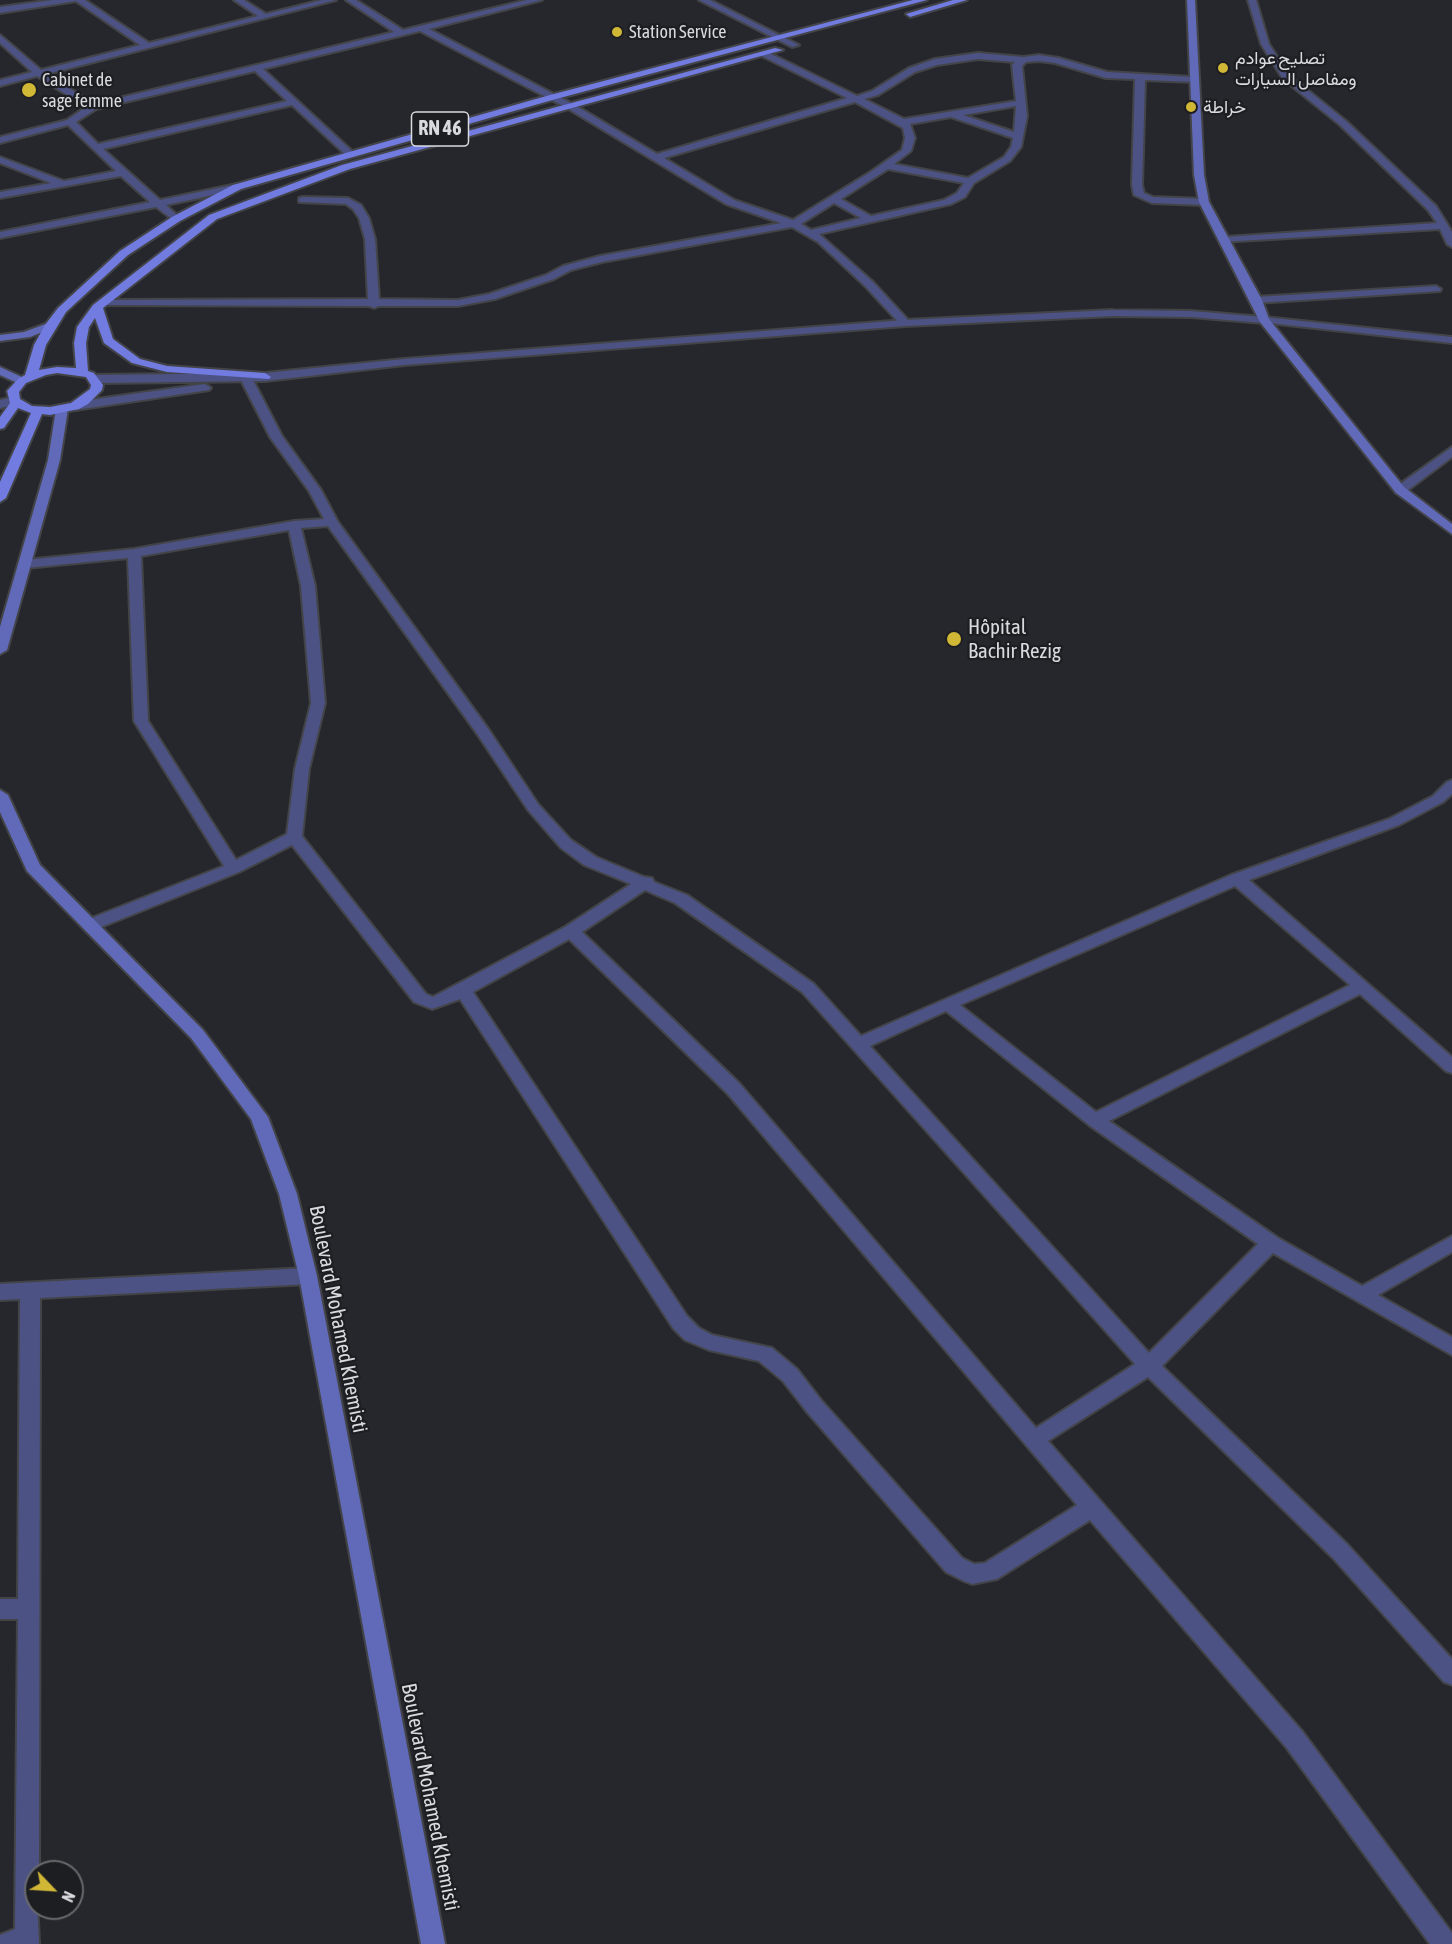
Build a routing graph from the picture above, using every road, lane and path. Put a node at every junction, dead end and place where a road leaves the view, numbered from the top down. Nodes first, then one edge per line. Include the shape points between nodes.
1 (72, 0) edge
2 (79, 0) edge
3 (238, 0) edge
4 (332, 0) edge
5 (350, 0) edge
6 (538, 0) edge
7 (703, 0) edge
8 (923, 0) edge
9 (963, 0) edge
10 (1191, 0) edge
11 (1252, 0) edge
12 (0, 10) edge
13 (264, 16) junction
14 (423, 29) junction
15 (403, 34) junction
16 (828, 36) dead end
17 (780, 38) junction
18 (1, 40) edge
19 (806, 42) dead end
20 (795, 45) junction
21 (147, 46) junction
22 (765, 54) junction
23 (1023, 60) junction
24 (257, 68) junction
25 (40, 74) junction
26 (1140, 78) junction
27 (1193, 80) junction
28 (0, 83) edge
29 (553, 97) junction
30 (855, 99) junction
31 (294, 102) junction
32 (1019, 102) junction
33 (570, 106) junction
34 (93, 107) junction
35 (951, 114) junction
36 (70, 122) junction
37 (903, 122) junction
38 (1019, 136) junction
39 (0, 140) edge
40 (97, 147) junction
41 (350, 154) junction
42 (657, 157) junction
43 (0, 160) edge
44 (886, 166) junction
45 (123, 173) junction
46 (970, 181) junction
47 (62, 184) junction
48 (237, 187) junction
49 (0, 195) edge
50 (834, 199) junction
51 (303, 200) dead end
52 (1204, 202) junction
53 (160, 204) junction
54 (176, 219) junction
55 (869, 219) junction
56 (794, 224) junction
57 (1444, 226) junction
58 (810, 233) junction
59 (0, 235) edge
60 (1225, 240) junction
61 (1452, 244) edge
62 (1436, 289) dead end
63 (1256, 300) junction
64 (100, 304) junction
65 (374, 304) junction
66 (1264, 320) junction
67 (905, 323) junction
68 (51, 325) junction
69 (0, 338) edge
70 (1452, 343) edge
71 (0, 370) edge
72 (82, 372) junction
73 (26, 378) junction
74 (95, 380) junction
75 (257, 380) junction
76 (15, 402) junction
77 (0, 404) edge
78 (69, 407) junction
79 (38, 410) junction
80 (0, 425) edge
81 (1452, 452) edge
82 (1401, 490) junction
83 (0, 498) edge
84 (332, 522) junction
85 (294, 525) junction
86 (1452, 530) edge
87 (134, 553) junction
88 (26, 564) junction
89 (0, 650) edge
90 (1452, 785) edge
91 (0, 795) edge
92 (294, 837) junction
93 (232, 868) junction
94 (1237, 879) junction
95 (646, 882) junction
96 (90, 925) junction
97 (571, 931) junction
98 (1362, 986) junction
99 (463, 990) junction
100 (948, 1004) junction
101 (857, 1045) junction
102 (1452, 1067) edge
103 (1095, 1120) junction
104 (1271, 1243) junction
105 (1452, 1243) edge
106 (308, 1276) junction
107 (30, 1291) junction
108 (0, 1292) edge
109 (1363, 1295) junction
110 (1452, 1347) edge
111 (1149, 1366) junction
112 (1034, 1440) junction
113 (1092, 1507) junction
114 (0, 1609) edge
115 (28, 1609) junction
116 (1452, 1675) edge
117 (21, 1941) edge
118 (433, 1944) edge
119 (1445, 1944) edge

1 - 12 street
2 - 21 street
3 - 13 street
4 - 13 street
5 - 15 street
6 - 14 street
7 - 17 street
8 - 17 main road, RN 46
9 - 16 main road
10 - 27 main road
11 - 57 street via 1265,44 1286,76 1343,123 1432,208
13 - 21 street
14 - 15 street
14 - 29 street
15 - 24 street
17 - 20 street
17 - 29 main road, RN 46
18 - 25 street
19 - 20 main road, RN 46
20 - 22 main road, RN 46
21 - 25 street
22 - 30 street
22 - 33 main road, RN 46
23 - 26 street via 1070,62 1094,73
23 - 30 street via 950,58 912,70 875,93
23 - 32 street via 1017,65
24 - 31 street
24 - 34 street
25 - 28 street
25 - 34 street
26 - 27 street
26 - 52 street via 1139,195 1152,200
27 - 52 main road
29 - 33 street
29 - 41 main road, RN 46
30 - 37 street
30 - 42 street
31 - 40 street
31 - 41 street
32 - 35 street
32 - 38 street
33 - 42 street
33 - 64 main road, RN 46 via 346,167 254,200 213,218
34 - 36 street
35 - 37 street
35 - 38 street
36 - 39 street
36 - 40 street
37 - 44 street via 910,138 906,151
38 - 46 street via 1006,159
40 - 45 street
41 - 48 main road, RN 46
42 - 56 street via 730,202
43 - 47 street
44 - 46 street
44 - 50 street
45 - 47 street
45 - 53 street
46 - 55 street via 961,195 947,202
47 - 49 street
48 - 53 street
48 - 54 main road, RN 46
50 - 55 street
50 - 56 street
51 - 65 street via 348,201 357,207 370,239
52 - 60 main road
53 - 54 street
53 - 59 street
54 - 68 main road, RN 46 via 124,253
55 - 58 street
56 - 58 street
56 - 65 street via 600,259 490,297 458,303
57 - 60 street
57 - 61 street
58 - 67 street via 869,284
60 - 63 main road
62 - 63 street
63 - 66 main road
64 - 65 street
64 - 72 main road, RN 46 via 83,327
64 - 75 main road via 108,341 136,362
66 - 67 street via 1113,313
66 - 70 street
66 - 82 main road
67 - 75 street via 404,362
68 - 69 main road via 26,335
68 - 73 main road, RN 46
71 - 73 main road
72 - 73 main road via 57,370
72 - 74 main road
73 - 76 main road via 13,391
74 - 75 street
74 - 78 main road via 96,390
75 - 78 street
75 - 84 street via 276,437 315,490
76 - 77 street
76 - 79 main road
76 - 80 main road
78 - 79 main road
78 - 88 main road
79 - 83 main road
81 - 82 street
82 - 86 main road
84 - 85 street
84 - 95 street via 534,807 566,844 590,861
85 - 87 street
85 - 92 street via 308,586 318,703 302,769
87 - 88 street
87 - 93 street via 141,721
88 - 89 main road
90 - 94 street via 1438,799 1394,822
91 - 96 main road, Boulevard Mohamed Khemisti via 33,867
92 - 93 street
92 - 99 street via 420,998 435,1003
93 - 96 street
94 - 98 street
94 - 100 street
95 - 97 street
95 - 101 street via 681,899 808,988
96 - 106 main road, Boulevard Mohamed Khemisti via 197,1034 259,1118 288,1194
97 - 99 street
97 - 112 street via 733,1088
98 - 102 street
98 - 103 street
99 - 113 street via 680,1322 692,1334 709,1342 765,1354 790,1375 954,1565 972,1574 989,1572
100 - 101 street
100 - 103 street
101 - 111 street
103 - 104 street
104 - 109 street
104 - 111 street
105 - 109 street
106 - 107 street
106 - 118 main road, Boulevard Mohamed Khemisti
107 - 108 street
107 - 115 street
109 - 110 street
111 - 112 street
111 - 116 street via 1340,1551
112 - 113 street
113 - 119 street via 1294,1739
114 - 115 street
115 - 117 street

